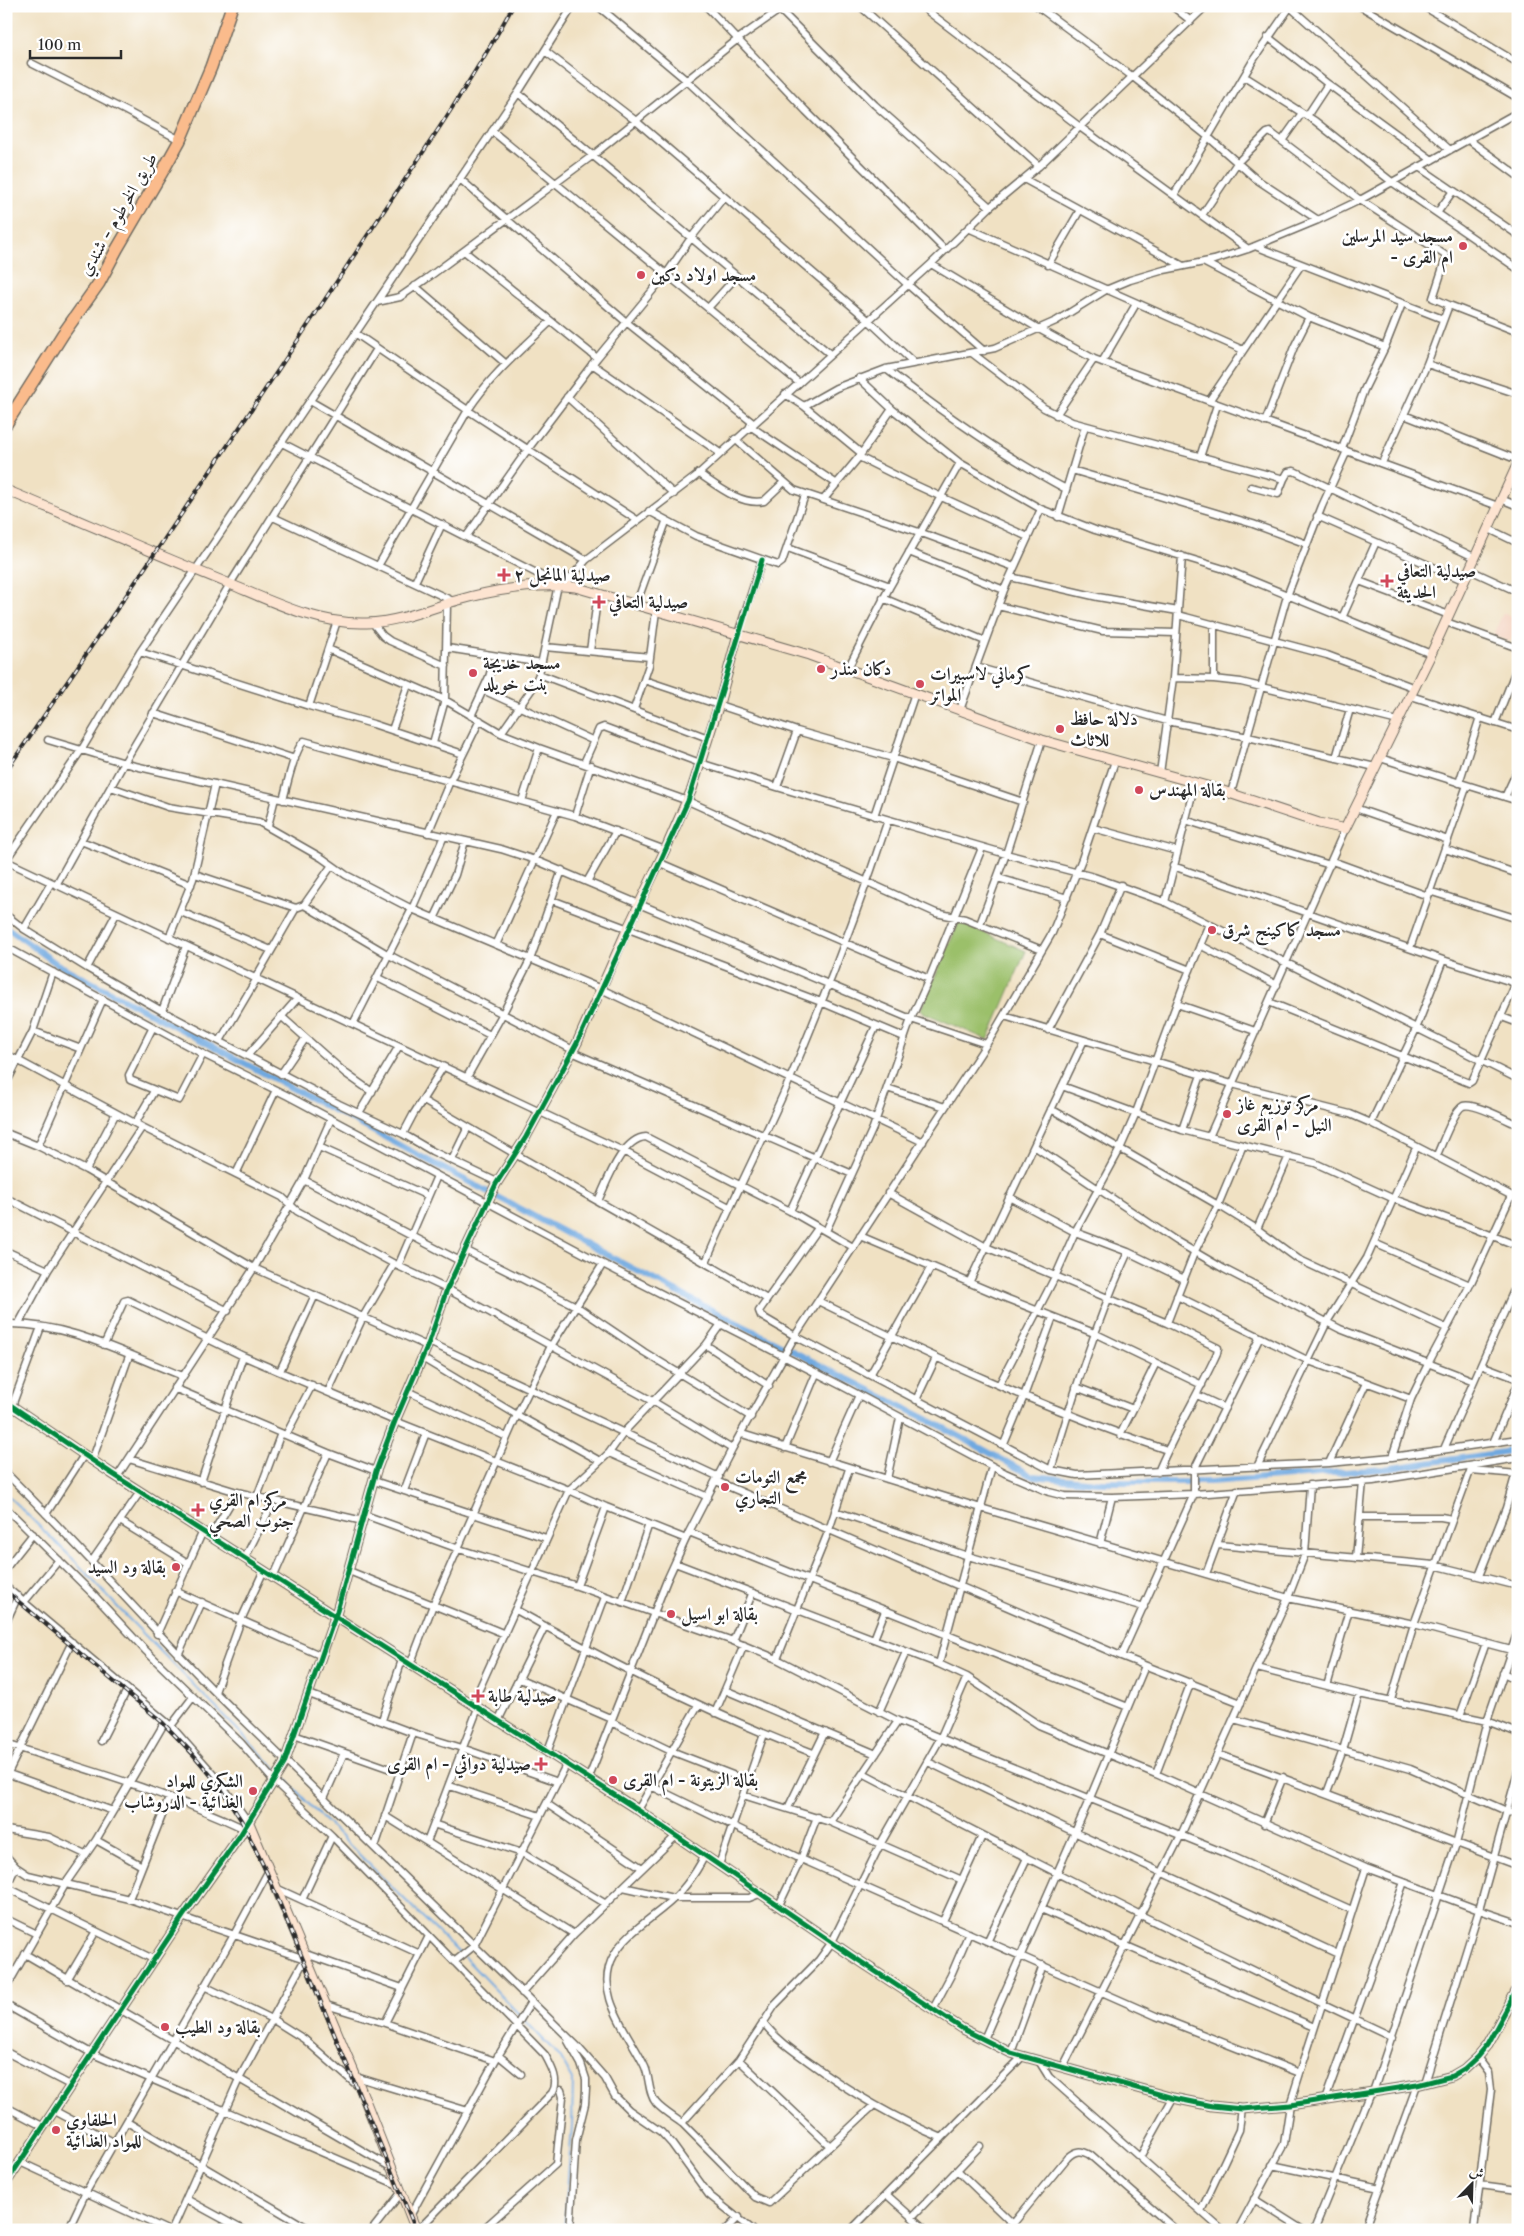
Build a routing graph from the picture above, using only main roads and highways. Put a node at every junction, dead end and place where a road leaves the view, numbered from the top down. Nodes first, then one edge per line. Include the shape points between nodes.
1 (232, 6) edge
2 (6, 424) edge

1 - 2 highway, طريق الخرطوم - شندي via 212,67 180,140 99,283

